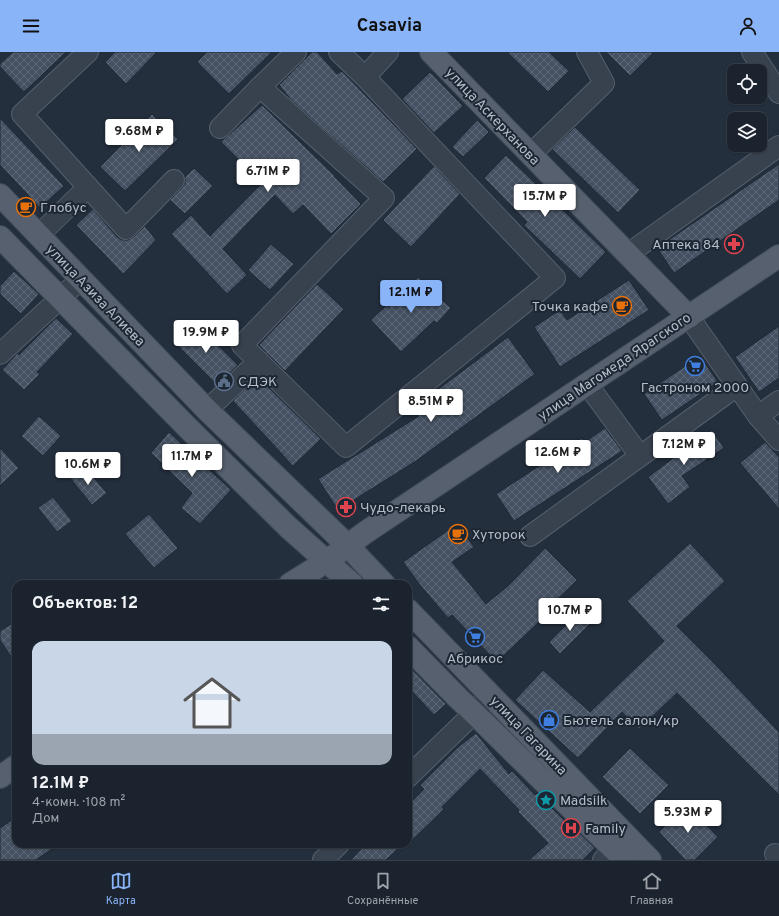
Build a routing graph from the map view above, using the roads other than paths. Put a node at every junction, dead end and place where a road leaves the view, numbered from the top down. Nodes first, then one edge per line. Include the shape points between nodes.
1 (88, 52) edge
2 (296, 52) edge
3 (339, 52) edge
4 (388, 52) edge
5 (431, 52) edge
6 (587, 52) edge
7 (752, 52) edge
8 (365, 77) junction
9 (260, 87) junction
10 (779, 93) edge
11 (220, 128) dead end
12 (779, 146) edge
13 (531, 154) junction
14 (174, 180) dead end
15 (88, 187) junction
16 (0, 195) edge
17 (39, 235) junction
18 (0, 237) edge
19 (628, 254) junction
20 (779, 256) edge
21 (81, 279) junction
22 (60, 299) junction
23 (689, 316) junction
24 (0, 354) edge
25 (259, 361) junction
26 (587, 384) junction
27 (737, 386) junction
28 (779, 401) edge
29 (208, 410) junction
30 (758, 416) junction
31 (779, 440) edge
32 (640, 456) junction
33 (530, 536) dead end
34 (348, 546) junction
35 (327, 561) junction
36 (296, 580) edge
37 (348, 580) edge
38 (380, 580) edge
39 (412, 614) edge
40 (412, 651) edge
41 (490, 695) junction
42 (474, 713) junction
43 (12, 769) edge
44 (412, 773) edge
45 (0, 777) edge
46 (335, 848) edge
47 (614, 856) edge
48 (323, 860) edge
49 (650, 860) edge

1 - 15 street via 22,114
2 - 9 street
3 - 8 street
4 - 8 street
5 - 13 main road, улица Аскерханова
6 - 13 street via 604,83
7 - 10 street
8 - 25 street via 555,278 346,447
9 - 11 street
9 - 25 street via 384,198 242,345
12 - 19 street
13 - 19 main road, улица Аскерханова
14 - 15 street via 126,229
15 - 17 street
16 - 17 main road, улица Азиза Алиева
17 - 21 main road, улица Азиза Алиева
18 - 22 main road, улица Азиза Алиева
19 - 23 main road, улица Аскерханова
20 - 23 main road, улица Магомеда Ярагского
21 - 22 street
21 - 29 main road, улица Азиза Алиева
22 - 24 street
22 - 35 main road, улица Азиза Алиева via 288,527
23 - 26 main road, улица Магомеда Ярагского
23 - 27 street
25 - 29 street
26 - 32 street
26 - 34 main road, улица Магомеда Ярагского
27 - 30 street
27 - 32 street
28 - 30 street
29 - 34 main road, улица Азиза Алиева
30 - 31 street
32 - 33 street
34 - 35 main road, улица Магомеда Ярагского
34 - 38 main road
35 - 36 main road, улица Магомеда Ярагского
35 - 37 main road
39 - 41 main road, улица Гагарина
40 - 42 main road, улица Гагарина
41 - 42 street
41 - 49 main road, улица Гагарина
42 - 44 street
42 - 47 main road, улица Гагарина
43 - 45 main road
46 - 48 street

